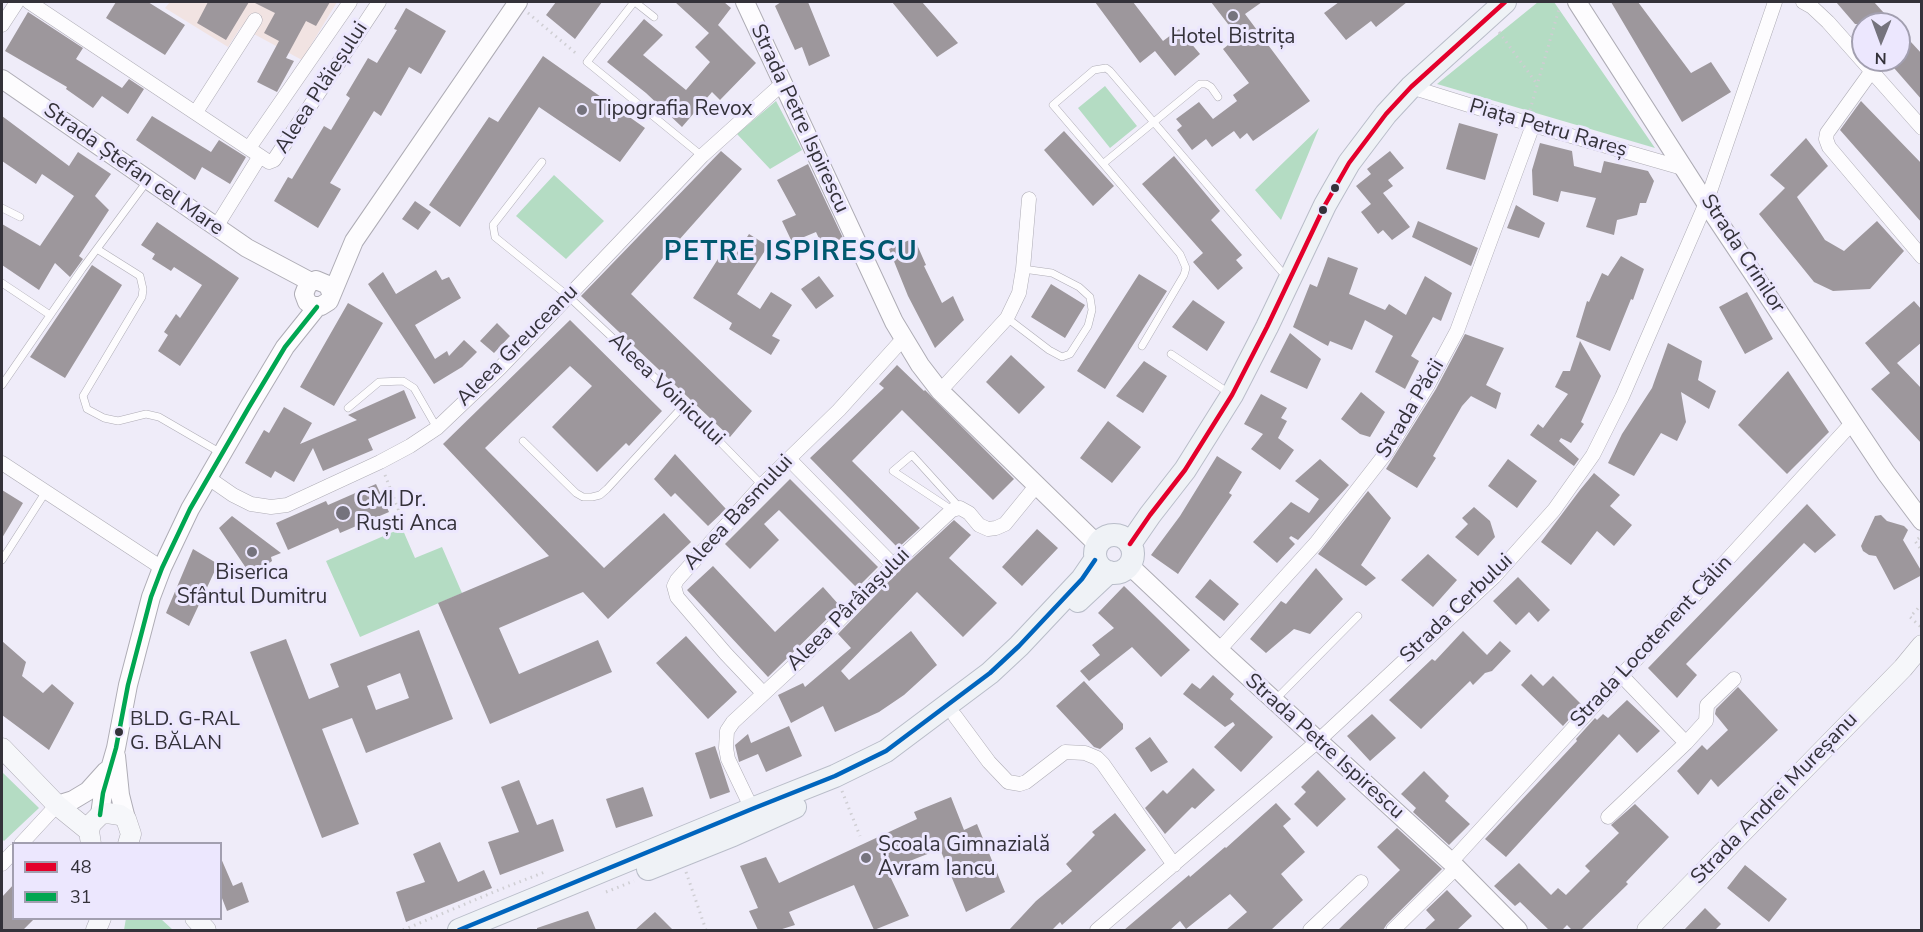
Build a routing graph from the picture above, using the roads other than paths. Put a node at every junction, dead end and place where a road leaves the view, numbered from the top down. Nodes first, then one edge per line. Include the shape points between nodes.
1 (17, 2) edge
2 (29, 2) edge
3 (350, 2) edge
4 (379, 2) edge
5 (635, 2) edge
6 (745, 2) edge
7 (1486, 2) edge
8 (1505, 2) edge
9 (1577, 2) edge
10 (1775, 2) edge
11 (1803, 2) edge
12 (517, 3) edge
13 (654, 17) dead end
14 (255, 20) dead end
15 (2, 25) edge
16 (1851, 49) edge
17 (1871, 72) joint
18 (2, 79) edge
19 (782, 84) junction
20 (1411, 87) junction
21 (1218, 97) dead end
22 (196, 112) junction
23 (1154, 121) junction
24 (1530, 124) junction
25 (1922, 128) edge
26 (254, 152) junction
27 (702, 156) junction
28 (542, 162) dead end
29 (1104, 163) junction
30 (1686, 169) junction
31 (148, 180) junction
32 (1029, 199) dead end
33 (1707, 203) junction
34 (2, 208) edge
35 (20, 217) dead end
36 (216, 227) junction
37 (351, 246) junction
38 (97, 249) junction
39 (1922, 257) edge
40 (1023, 269) junction
41 (1281, 271) junction
42 (2, 284) edge
43 (311, 292) junction
44 (568, 296) junction
45 (50, 315) junction
46 (1007, 318) junction
47 (903, 339) junction
48 (1142, 346) dead end
49 (1171, 354) dead end
50 (2, 385) edge
51 (1223, 389) junction
52 (940, 391) junction
53 (684, 405) junction
54 (348, 408) dead end
55 (1853, 422) junction
56 (437, 428) junction
57 (523, 441) dead end
58 (221, 453) junction
59 (789, 459) junction
60 (2, 463) edge
61 (207, 477) junction
62 (762, 485) junction
63 (1036, 486) junction
64 (45, 493) junction
65 (956, 509) junction
66 (1916, 510) edge
67 (1922, 521) edge
68 (1114, 554) junction
69 (2, 560) edge
70 (893, 565) junction
71 (162, 567) junction
72 (1358, 616) dead end
73 (1922, 645) edge
74 (1219, 650) junction
75 (1922, 655) edge
76 (1903, 668) junction
77 (1621, 675) junction
78 (1734, 679) dead end
79 (763, 693) junction
80 (1274, 701) junction
81 (955, 716) junction
82 (1318, 741) junction
83 (1686, 743) junction
84 (2, 748) edge
85 (113, 756) junction
86 (59, 806) junction
87 (752, 809) junction
88 (1608, 817) dead end
89 (126, 819) junction
90 (94, 827) edge
91 (22, 842) edge
92 (129, 842) edge
93 (1174, 865) junction
94 (1453, 865) junction
95 (1361, 882) dead end
96 (459, 930) edge
97 (494, 930) edge
98 (1096, 930) edge
99 (1310, 930) edge
100 (1393, 930) edge
101 (1518, 930) edge
102 (1647, 930) edge

1 - 15 street
2 - 22 street, Aleea Plăieșului
3 - 26 street, Aleea Plăieșului
4 - 26 street, Aleea Plăieșului via 274,160 269,162
5 - 13 lane
5 - 27 lane via 587,62
6 - 19 street, Strada Petre Ispirescu
7 - 41 main road via 1416,64 1359,130 1315,200
8 - 20 main road
9 - 30 street, Strada Crinilor
10 - 33 street
11 - 16 street via 1828,22
12 - 37 street
14 - 22 street
17 - 25 street
17 - 39 street via 1826,139
18 - 31 street, Strada Ștefan cel Mare
19 - 27 street, Aleea Greuceanu
19 - 47 street, Strada Petre Ispirescu
20 - 24 street, Piața Petru Rareș
20 - 68 main road via 1349,163 1232,395 1185,470
21 - 23 lane via 1211,87 1200,84
22 - 26 street, Aleea Plăieșului
23 - 29 lane
23 - 29 lane via 1106,68 1086,77 1053,105
23 - 41 lane
24 - 30 street, Piața Petru Rareș
24 - 74 street, Strada Păcii via 1502,215 1457,331 1428,385 1386,453 1316,543
26 - 36 street, Aleea Plăieșului
27 - 44 street, Aleea Greuceanu
28 - 44 lane, Aleea Voinicului via 493,231 495,237
29 - 48 lane via 1180,254 1186,268
30 - 33 street, Strada Crinilor
31 - 36 street, Strada Ștefan cel Mare
31 - 38 lane
32 - 40 street
33 - 55 street, Strada Crinilor
33 - 82 street, Strada Cerbului via 1622,397 1593,455 1554,510 1494,577
34 - 35 lane
36 - 43 street, Strada Ștefan cel Mare
37 - 43 street
37 - 43 street, Strada Ștefan cel Mare via 331,293 324,282
38 - 45 lane
38 - 58 lane via 140,276 143,289 142,297 83,396 87,409 118,421 146,414 159,417
40 - 46 street
40 - 46 lane via 1052,273 1090,297 1088,326 1070,354 1062,357
41 - 51 main road
42 - 45 lane
43 - 58 street via 285,347
44 - 53 lane, Aleea Voinicului
44 - 56 street, Aleea Greuceanu
45 - 50 lane
46 - 52 street
47 - 52 street, Strada Petre Ispirescu
47 - 59 street, Aleea Basmului
49 - 51 lane
51 - 68 main road
52 - 63 street, Strada Petre Ispirescu
53 - 57 lane via 607,489 592,497 576,493
53 - 62 lane, Aleea Voinicului
54 - 56 lane via 379,382 403,381 414,388
55 - 66 street, Strada Crinilor
55 - 77 street, Strada Locotenent Călin
56 - 61 street, Aleea Greuceanu via 380,462 287,506 251,504
58 - 61 street
59 - 62 street, Aleea Basmului
59 - 70 street
60 - 64 street
61 - 71 street
62 - 79 street, Aleea Basmului via 674,586 677,597
63 - 65 street via 1005,524 996,528 979,525 969,513
63 - 68 street, Strada Petre Ispirescu
64 - 69 lane
64 - 71 street
65 - 65 lane via 912,455 893,471
65 - 70 street, Aleea Pârâiașului
66 - 67 street, Strada Crinilor
68 - 74 street, Strada Petre Ispirescu
68 - 81 main road via 1090,588 1028,654
68 - 87 main road via 1082,579 997,666 902,740 860,765
70 - 79 street, Aleea Pârâiașului
71 - 85 street via 128,685
72 - 80 lane
73 - 76 main road, Strada Andrei Mureșanu
74 - 80 street, Strada Petre Ispirescu
75 - 76 main road, Strada Andrei Mureșanu
76 - 102 main road, Strada Andrei Mureșanu
77 - 83 street
77 - 94 street, Strada Locotenent Călin
78 - 83 street via 1707,705 1706,721
79 - 87 street, Aleea Pârâiașului via 732,722 726,739 728,759
80 - 82 street, Strada Petre Ispirescu
81 - 93 street via 1008,782 1026,782 1065,752 1097,758
81 - 97 main road via 892,761 840,787 733,835
82 - 93 street, Strada Cerbului
82 - 94 street, Strada Petre Ispirescu
83 - 88 street
84 - 86 main road
85 - 86 street via 100,779
85 - 89 street
85 - 90 street
86 - 90 main road
86 - 91 street
87 - 96 main road
89 - 90 main road via 114,813
89 - 92 main road
93 - 98 street, Strada Cerbului
94 - 100 street, Strada Locotenent Călin
94 - 101 street, Strada Petre Ispirescu
95 - 99 street

